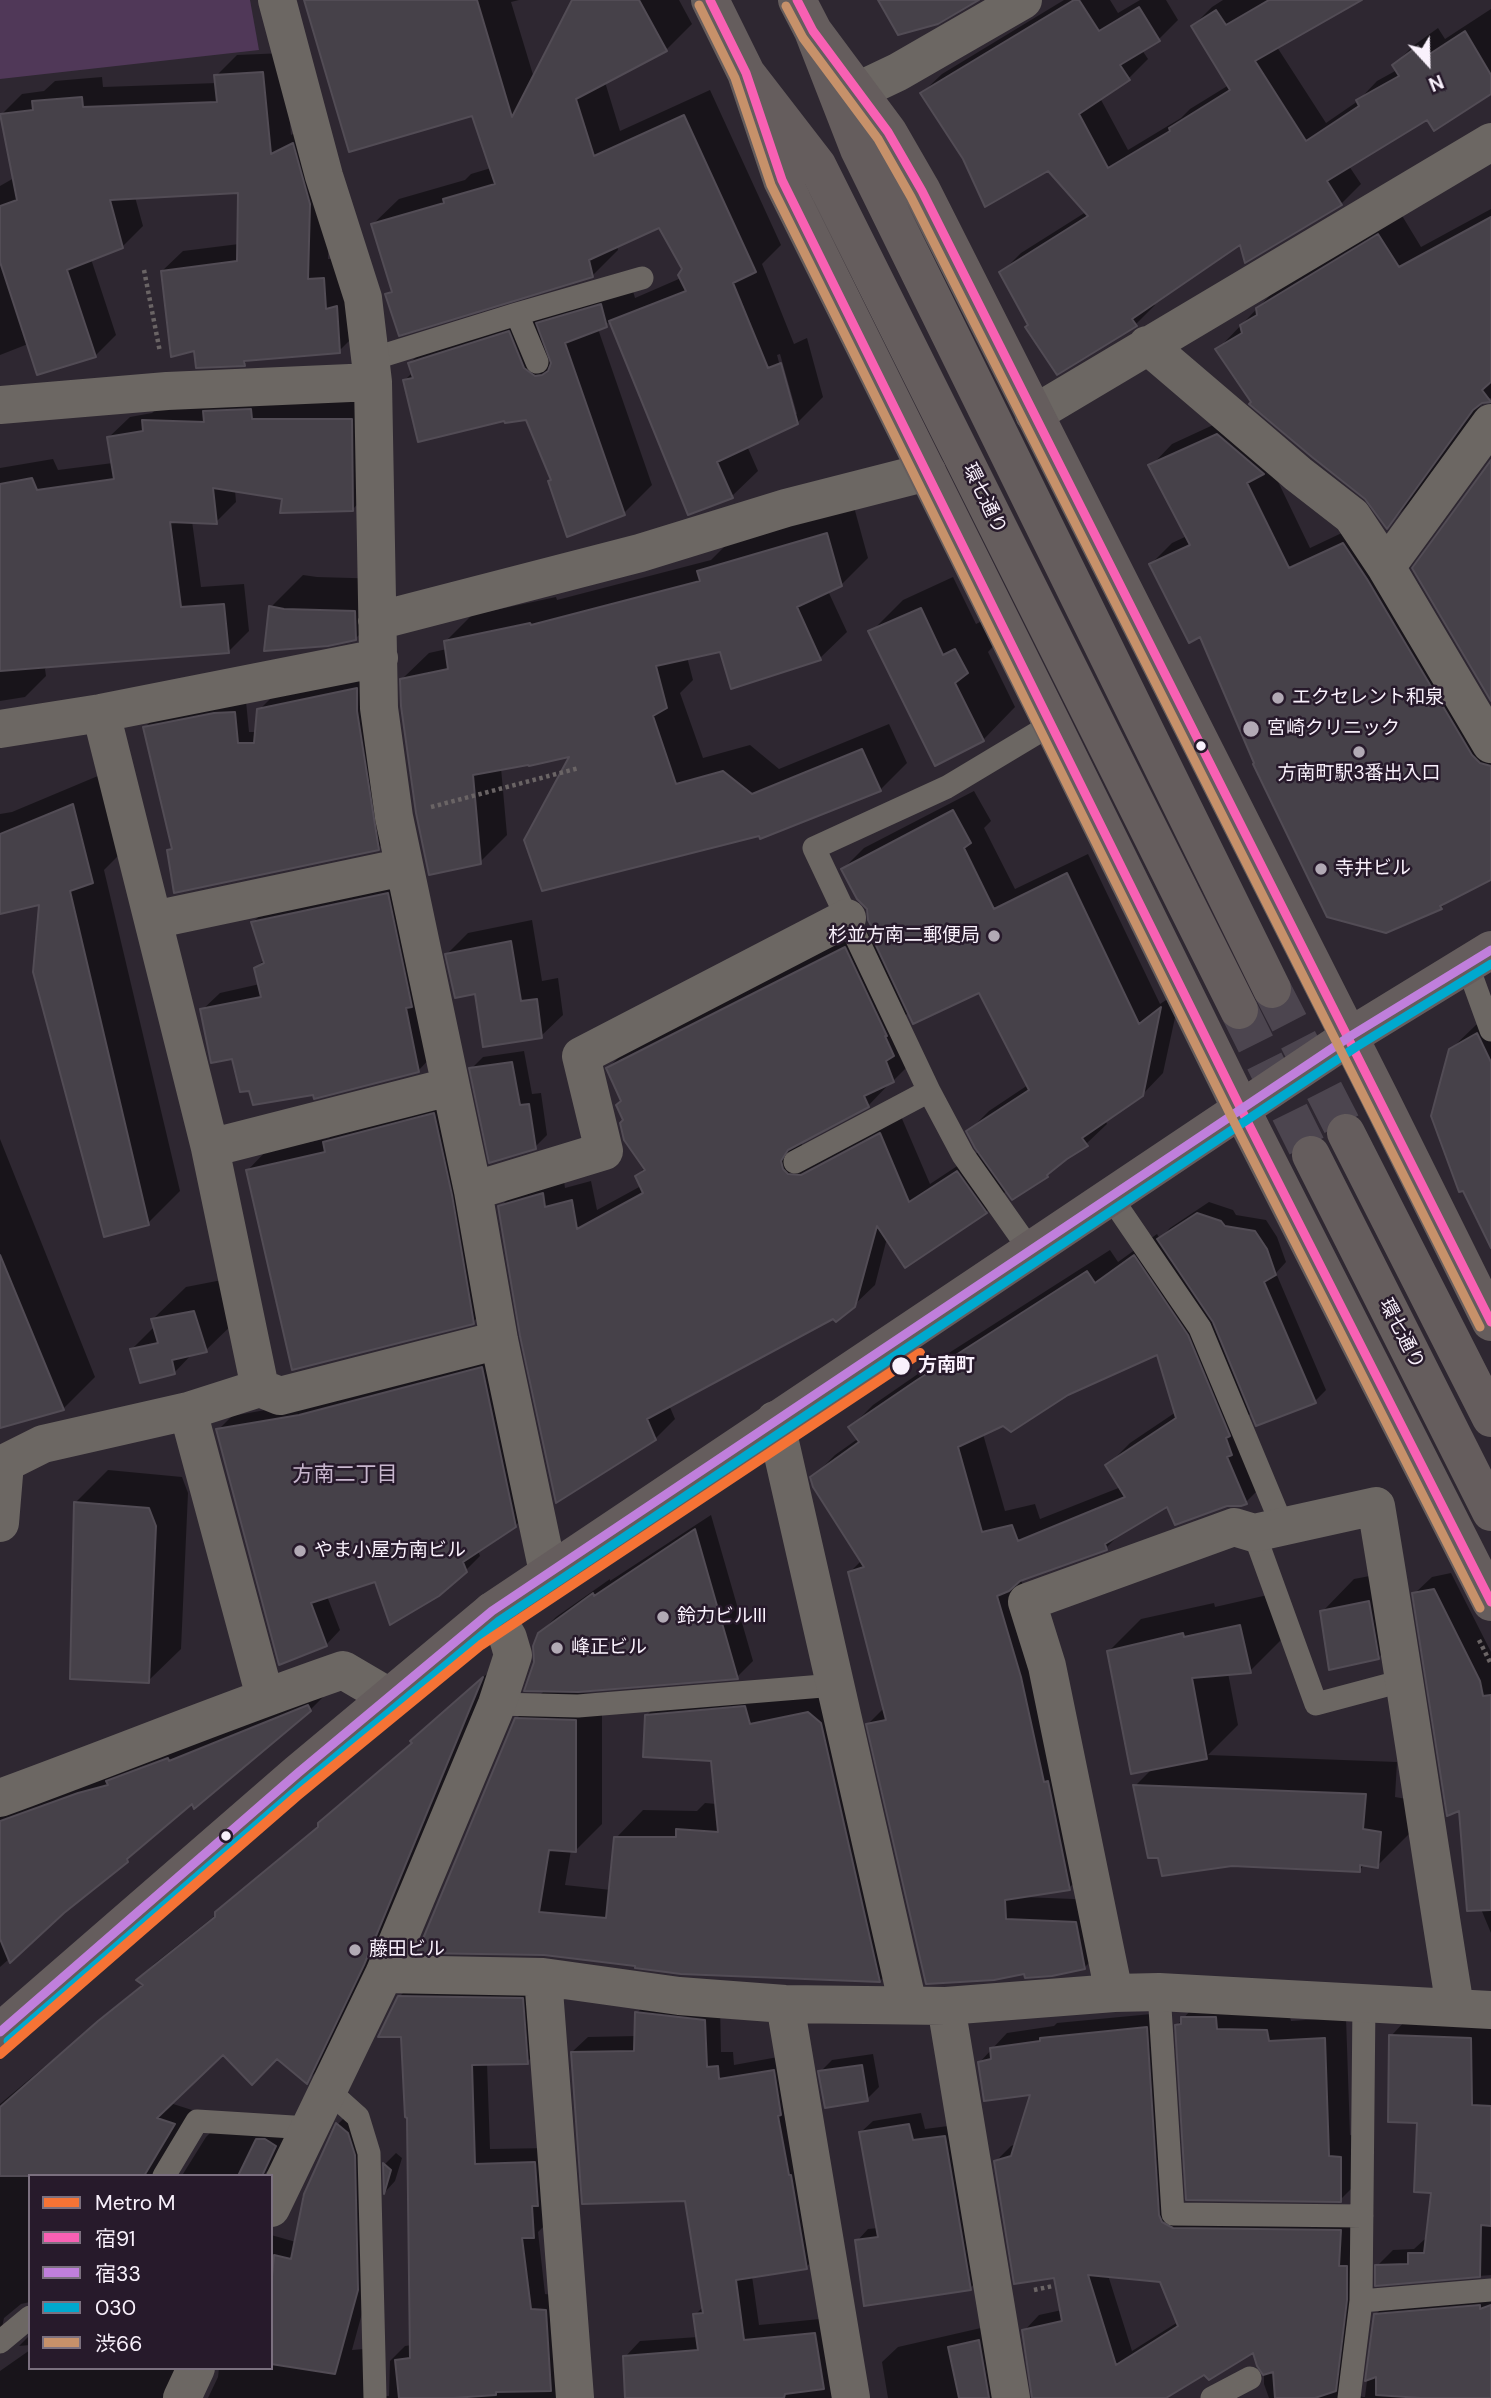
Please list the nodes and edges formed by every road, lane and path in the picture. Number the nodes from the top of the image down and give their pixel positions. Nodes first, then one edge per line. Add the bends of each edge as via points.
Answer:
1 (277, 0) edge
2 (710, 0) edge
3 (1023, 0) edge
4 (805, 16) edge
5 (746, 73) junction
6 (858, 91) junction
7 (1491, 142) edge
8 (144, 270) dead end
9 (642, 278) dead end
10 (517, 314) junction
11 (1147, 345) junction
12 (537, 362) dead end
13 (373, 370) junction
14 (167, 391) junction
15 (2, 398) edge
16 (1034, 414) junction
17 (1491, 423) edge
18 (927, 472) junction
19 (1386, 567) junction
20 (378, 640) junction
21 (101, 713) junction
22 (1052, 723) junction
23 (0, 729) edge
24 (1491, 744) edge
25 (579, 768) dead end
26 (394, 817) junction
27 (404, 867) junction
28 (847, 918) junction
29 (153, 920) junction
30 (1479, 957) edge
31 (1272, 989) tunnel mouth
32 (1239, 1010) tunnel mouth
33 (1491, 1030) edge
34 (1349, 1037) junction
35 (449, 1087) junction
36 (929, 1091) junction
37 (1241, 1110) junction
38 (1346, 1133) tunnel mouth
39 (209, 1148) junction
40 (1311, 1155) tunnel mouth
41 (796, 1162) dead end
42 (473, 1191) junction
43 (1110, 1196) junction
44 (1030, 1250) junction
45 (1491, 1322) edge
46 (499, 1340) junction
47 (260, 1388) junction
48 (188, 1411) junction
49 (1491, 1418) edge
50 (775, 1420) junction
51 (3, 1464) edge
52 (1491, 1512) edge
53 (0, 1523) edge
54 (1268, 1529) junction
55 (548, 1572) junction
56 (1491, 1602) edge
57 (492, 1611) junction
58 (1406, 1680) junction
59 (835, 1685) junction
60 (265, 1697) junction
61 (389, 1697) junction
62 (497, 1704) junction
63 (0, 1798) edge
64 (384, 1974) junction
65 (543, 1977) junction
66 (1159, 1992) junction
67 (1114, 1993) junction
68 (1364, 2002) junction
69 (785, 2004) junction
70 (908, 2005) junction
71 (946, 2006) junction
72 (1473, 2008) edge
73 (0, 2032) edge
74 (329, 2091) junction
75 (309, 2128) junction
76 (165, 2174) edge
77 (273, 2204) edge
78 (1362, 2216) junction
79 (1491, 2290) edge
80 (1361, 2301) junction
81 (28, 2319) edge
82 (0, 2342) edge
83 (195, 2370) edge
84 (1250, 2378) dead end
85 (182, 2398) edge
86 (375, 2398) edge
87 (575, 2398) edge
88 (851, 2398) edge
89 (1011, 2398) edge
90 (1212, 2398) edge
91 (1349, 2398) edge

1 - 13 street via 324,176 363,298
2 - 5 main road, 環七通り
3 - 6 street
4 - 6 main road
4 - 31 main road via 859,149
5 - 18 main road via 782,180
5 - 32 main road, 環七通り via 817,165
6 - 16 main road via 922,191
7 - 11 street
8 - 14 path
9 - 10 lane
10 - 12 lane
10 - 13 lane
11 - 16 street
11 - 19 street via 1352,516
13 - 14 street
13 - 20 street
14 - 15 street
16 - 34 main road
17 - 19 street
18 - 20 street via 786,508
18 - 22 main road
19 - 24 street
20 - 21 street
20 - 26 street via 379,708
21 - 23 street
21 - 29 street
22 - 28 lane via 947,787 814,848
22 - 37 main road
25 - 26 path
26 - 27 street
27 - 29 street
27 - 35 street
28 - 36 lane
28 - 42 street via 581,1056 604,1151
29 - 39 street
30 - 33 lane
30 - 34 main road
34 - 37 main road
34 - 45 main road
35 - 39 street
35 - 42 street
36 - 41 lane
36 - 44 lane via 963,1155
37 - 43 main road
37 - 56 main road
38 - 49 main road
39 - 47 street
40 - 52 main road, 環七通り
42 - 46 street
43 - 44 main road
43 - 54 lane via 1200,1328
44 - 50 main road
46 - 47 street via 279,1396
46 - 55 street
47 - 48 street
48 - 51 street via 43,1444
48 - 60 street
50 - 55 main road
50 - 59 street
51 - 53 street
54 - 58 lane via 1316,1704
54 - 58 street via 1376,1506
54 - 67 street via 1234,1528 1027,1602 1047,1665
55 - 57 main road
57 - 61 main road
57 - 62 street via 513,1655
58 - 72 street via 1421,1798
59 - 62 lane via 578,1706
59 - 70 street
60 - 61 street via 343,1670
60 - 63 street
61 - 73 main road
62 - 64 street
64 - 65 street
64 - 74 street
65 - 69 street via 680,1996
65 - 87 street
66 - 67 street
66 - 68 street
66 - 78 lane via 1172,2214
67 - 71 street
68 - 72 street
68 - 78 lane
69 - 70 street
69 - 88 street
70 - 71 street
71 - 89 street
74 - 75 street
74 - 86 lane via 358,2117 369,2153
75 - 76 lane via 197,2121
75 - 77 street
78 - 80 lane
79 - 80 lane
80 - 91 lane
81 - 82 lane
83 - 85 street
84 - 90 lane

